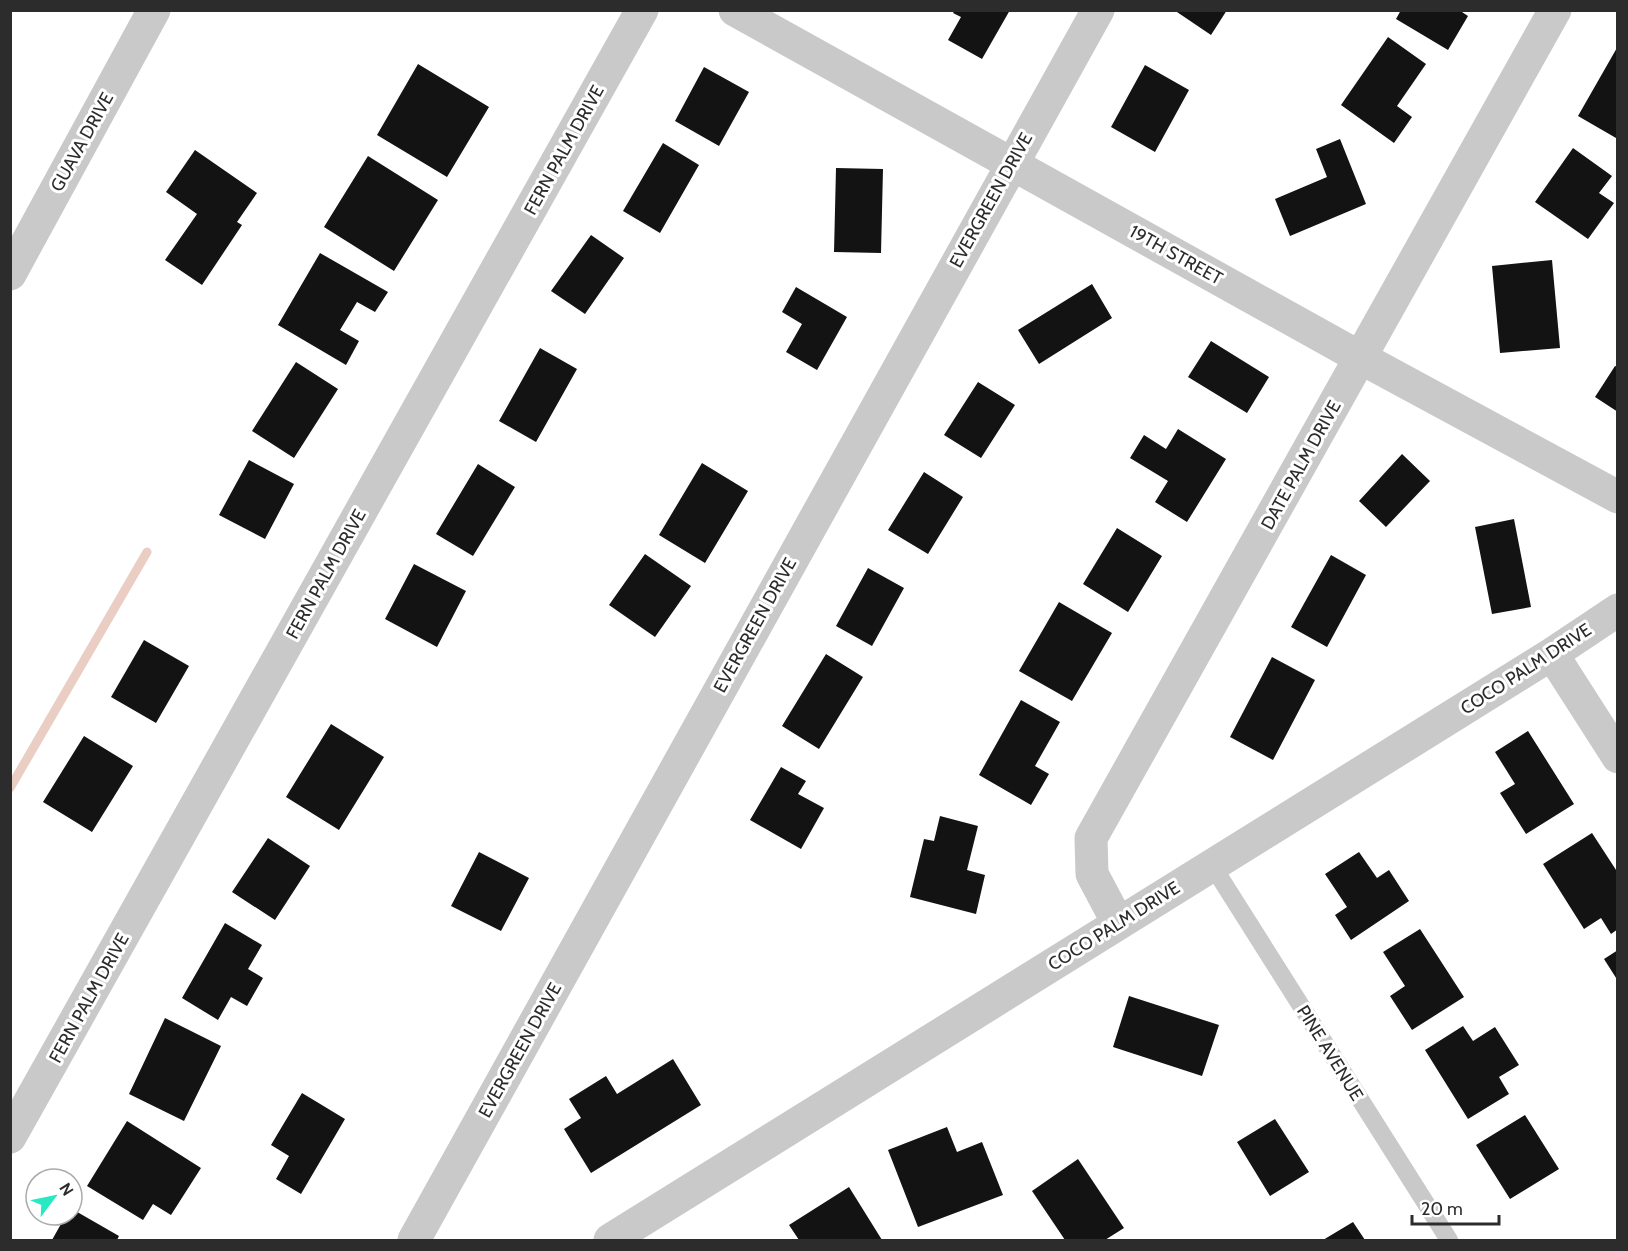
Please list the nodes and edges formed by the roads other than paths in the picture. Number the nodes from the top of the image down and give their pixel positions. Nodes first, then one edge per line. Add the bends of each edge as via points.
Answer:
1 (154, 10) edge
2 (642, 10) edge
3 (735, 10) edge
4 (1098, 10) edge
5 (1555, 10) edge
6 (1011, 163) junction
7 (10, 274) edge
8 (1361, 358) junction
9 (1617, 497) edge
10 (1617, 610) edge
11 (1552, 654) junction
12 (1617, 757) edge
13 (1212, 866) junction
14 (1119, 923) junction
15 (10, 1137) edge
16 (414, 1240) edge
17 (610, 1240) edge
18 (1449, 1240) edge

1 - 7 street, GUAVA DRIVE
2 - 15 street, FERN PALM DRIVE
3 - 6 street, 19TH STREET
4 - 6 street, EVERGREEN DRIVE
5 - 8 street, DATE PALM DRIVE
6 - 8 street, 19TH STREET
6 - 16 street, EVERGREEN DRIVE
8 - 9 street, 19TH STREET
8 - 14 street, DATE PALM DRIVE via 1091,838 1092,874
10 - 11 street, COCO PALM DRIVE
11 - 12 street
11 - 13 street, COCO PALM DRIVE
13 - 14 street, COCO PALM DRIVE
13 - 18 lane, PINE AVENUE
14 - 17 street, COCO PALM DRIVE

